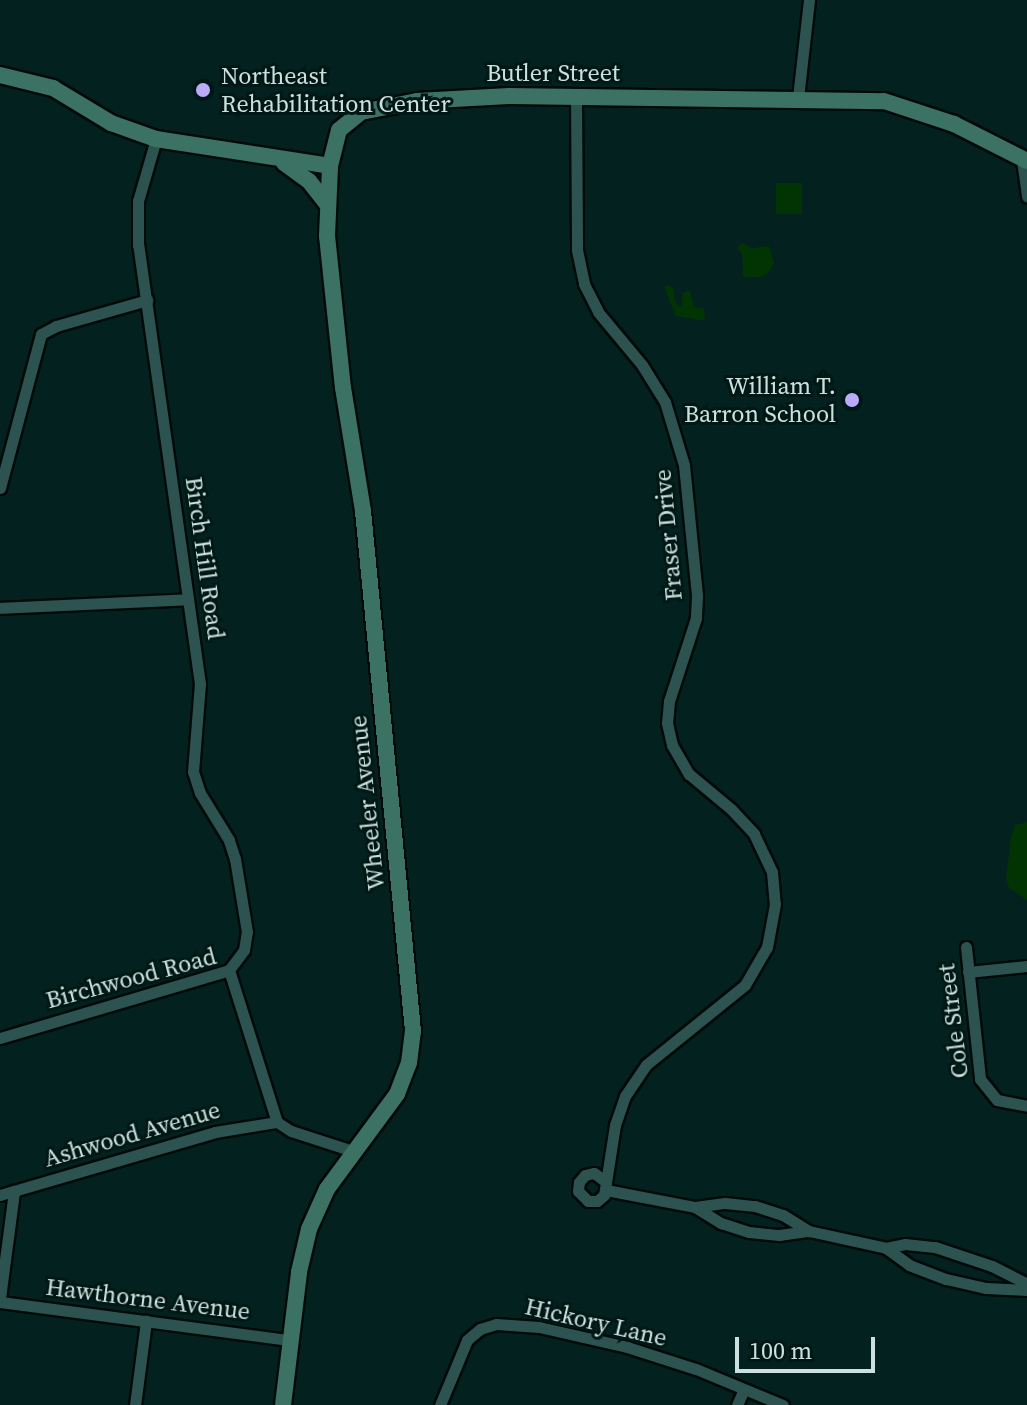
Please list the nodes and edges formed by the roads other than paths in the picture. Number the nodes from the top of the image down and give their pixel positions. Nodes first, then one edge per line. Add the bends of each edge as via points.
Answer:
1 (809, 0) edge
2 (0, 75) edge
3 (576, 97) junction
4 (798, 98) junction
5 (156, 139) junction
6 (279, 160) junction
7 (1024, 160) edge
8 (330, 166) junction
9 (1027, 197) edge
10 (326, 203) junction
11 (147, 300) junction
12 (0, 488) edge
13 (188, 599) junction
14 (0, 608) edge
15 (966, 947) dead end
16 (1027, 966) edge
17 (229, 970) junction
18 (968, 972) junction
19 (0, 1038) edge
20 (1027, 1106) edge
21 (277, 1122) junction
22 (353, 1151) junction
23 (14, 1191) junction
24 (0, 1195) edge
25 (695, 1207) junction
26 (809, 1231) junction
27 (886, 1248) junction
28 (1027, 1284) edge
29 (1027, 1290) edge
30 (0, 1300) edge
31 (146, 1321) junction
32 (290, 1340) junction
33 (744, 1389) junction
34 (135, 1405) edge
35 (283, 1405) edge
36 (440, 1405) edge
37 (737, 1405) edge
38 (783, 1405) edge

1 - 4 street
2 - 5 street via 53,88 111,123
3 - 4 street, Butler Street
3 - 8 street, Butler Street via 448,98 371,108 343,124
3 - 25 street, Fraser Drive via 577,250 584,284 598,312 660,392 684,465 697,607 669,701 672,745 689,774 740,817 772,872 775,904 767,947 745,985 657,1055 630,1086 618,1112 605,1186
4 - 7 street, Butler Street via 899,104 975,133
5 - 6 street
5 - 11 street, Birch Hill Road via 137,212
6 - 8 street
6 - 10 street via 309,181
7 - 9 street
8 - 10 street, Wheeler Avenue
10 - 22 street, Wheeler Avenue via 343,388 363,511 412,1020 411,1053 402,1084
11 - 12 street via 41,334
11 - 13 street, Birch Hill Road
13 - 14 street
13 - 17 street, Birch Hill Road via 200,697 193,772 229,840 241,879 247,932 244,950
15 - 18 street, Cole Street
16 - 18 street
17 - 19 street, Birchwood Road
17 - 21 street, Birchwood Road
18 - 20 street, Cole Street via 983,1088 1005,1104
21 - 22 street
21 - 23 street, Ashwood Avenue via 229,1128
22 - 32 street, Wheeler Avenue via 321,1199 309,1229
23 - 24 street, Ashwood Avenue
23 - 30 street
25 - 26 street via 749,1232
25 - 26 street via 755,1206
26 - 27 street
27 - 28 street via 915,1244 945,1250
27 - 29 street via 909,1265 946,1279
30 - 31 street, Hawthorne Avenue
31 - 32 street, Hawthorne Avenue
31 - 34 street
32 - 35 street, Wheeler Avenue
33 - 36 street, Hickory Lane via 627,1347 539,1327 496,1324 467,1340
33 - 37 street
33 - 38 street, Hickory Lane

